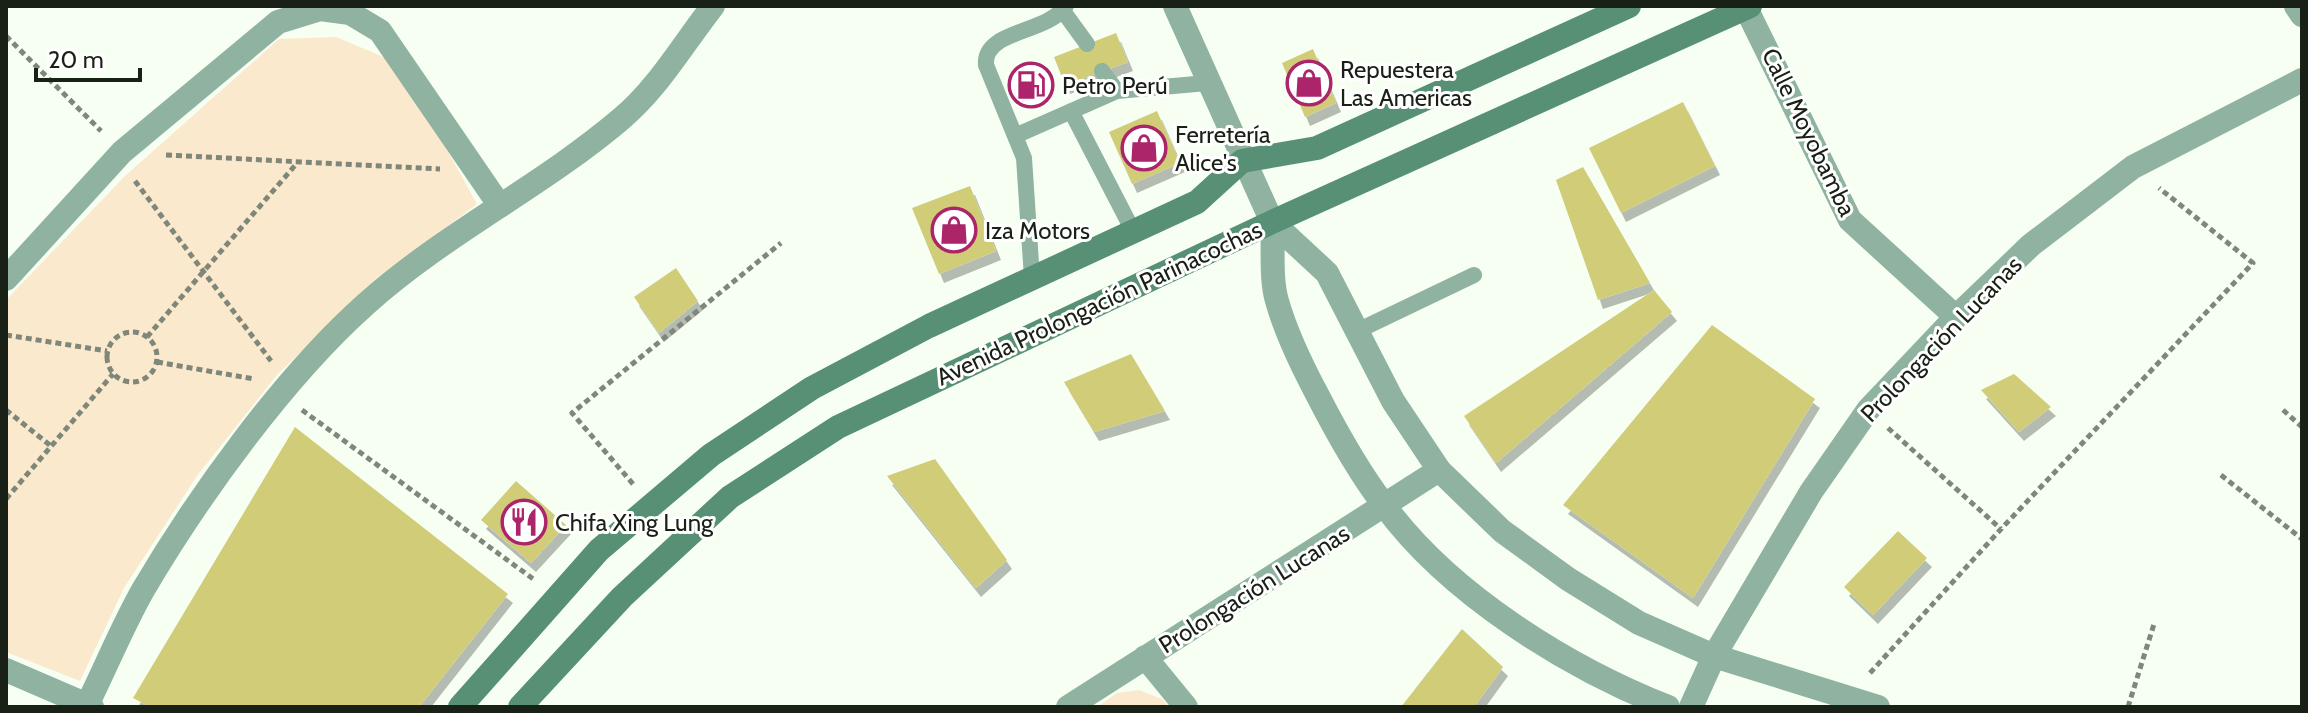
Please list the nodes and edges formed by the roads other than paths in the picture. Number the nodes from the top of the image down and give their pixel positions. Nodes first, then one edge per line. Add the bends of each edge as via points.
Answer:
1 (1175, 6) edge
2 (1629, 6) edge
3 (2296, 6) edge
4 (1745, 7) edge
5 (1064, 8) edge
6 (704, 11) edge
7 (2302, 15) edge
8 (1087, 44) dead end
9 (1102, 71) dead end
10 (2302, 80) edge
11 (1207, 83) junction
12 (1117, 91) junction
13 (1071, 111) junction
14 (1015, 136) junction
15 (1242, 161) junction
16 (500, 206) junction
17 (1272, 222) junction
18 (1133, 231) junction
19 (1474, 275) dead end
20 (1032, 278) junction
21 (6, 279) edge
22 (1956, 317) junction
23 (1355, 332) junction
24 (1439, 470) junction
25 (1385, 507) junction
26 (1714, 656) junction
27 (1145, 657) junction
28 (6, 670) edge
29 (1846, 702) edge
30 (90, 706) edge
31 (460, 707) edge
32 (520, 707) edge
33 (1068, 707) edge
34 (1186, 707) edge
35 (1668, 707) edge
36 (1691, 707) edge
37 (1878, 707) edge

1 - 11 street
2 - 15 main road via 1317,148
3 - 7 street
4 - 17 main road, Avenida Prolongación Parinacochas
4 - 22 street, Calle Moyobamba via 1850,220
5 - 8 lane
5 - 14 lane via 1045,25 993,43 985,54
6 - 16 street via 663,75 624,116
9 - 12 lane
10 - 22 street, Prolongación Lucanas via 2133,167 2031,245
11 - 12 lane
11 - 15 street
12 - 13 lane
13 - 14 lane
13 - 18 lane
14 - 20 lane via 1024,158
15 - 17 street
15 - 18 main road, Avenida Prolongación Parinacochas via 1197,202
16 - 21 street via 380,31 350,13 303,12 278,22 120,155
16 - 30 street via 365,304 286,390 210,487 142,592
17 - 23 street via 1327,273
17 - 25 street via 1276,299 1338,435
17 - 32 main road, Avenida Prolongación Parinacochas via 976,359 814,442 730,497 622,597
18 - 20 main road, Avenida Prolongación Parinacochas
19 - 23 lane
20 - 31 main road, Avenida Prolongación Parinacochas via 812,388 711,455 599,550
22 - 26 street, Prolongación Lucanas via 1868,410 1811,492
23 - 24 street
24 - 25 street, Prolongación Lucanas
24 - 26 street via 1502,531 1568,579 1639,623
25 - 27 street, Prolongación Lucanas
25 - 35 street via 1431,556 1544,647 1609,683
26 - 29 street
26 - 36 street, Prolongación Lucanas
27 - 33 street, Prolongación Lucanas
27 - 34 street
28 - 30 street
29 - 37 street

